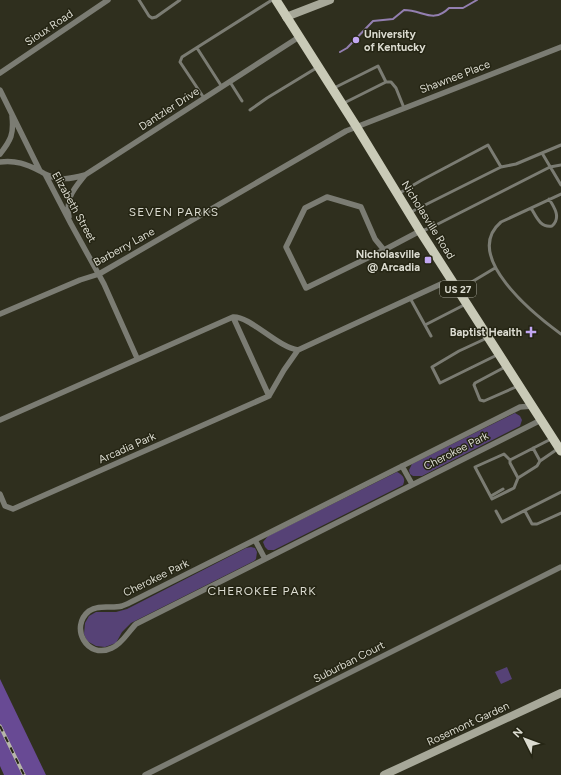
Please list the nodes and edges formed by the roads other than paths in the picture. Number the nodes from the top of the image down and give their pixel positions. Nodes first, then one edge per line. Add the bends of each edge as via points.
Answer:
1 (108, 0) edge
2 (139, 0) edge
3 (180, 0) edge
4 (272, 0) edge
5 (276, 0) edge
6 (330, 0) edge
7 (286, 17) junction
8 (299, 37) junction
9 (561, 47) edge
10 (197, 48) junction
11 (319, 67) junction
12 (0, 73) edge
13 (230, 82) junction
14 (386, 82) junction
15 (222, 87) junction
16 (333, 89) junction
17 (0, 90) edge
18 (204, 98) junction
19 (242, 101) dead end
20 (342, 104) junction
21 (404, 108) junction
22 (250, 110) dead end
23 (12, 112) junction
24 (356, 126) junction
25 (561, 145) edge
26 (542, 153) junction
27 (0, 154) edge
28 (0, 162) edge
29 (561, 165) edge
30 (501, 167) junction
31 (550, 167) junction
32 (43, 172) junction
33 (85, 175) junction
34 (561, 186) edge
35 (398, 194) junction
36 (561, 194) edge
37 (550, 199) junction
38 (531, 208) junction
39 (409, 213) junction
40 (70, 224) junction
41 (420, 232) junction
42 (384, 250) junction
43 (495, 268) junction
44 (99, 274) junction
45 (454, 283) junction
46 (410, 298) junction
47 (467, 304) junction
48 (0, 314) edge
49 (233, 317) junction
50 (425, 325) junction
51 (561, 334) edge
52 (431, 336) dead end
53 (488, 337) junction
54 (298, 350) junction
55 (499, 354) junction
56 (137, 358) junction
57 (507, 366) junction
58 (519, 385) junction
59 (269, 396) junction
60 (532, 406) junction
61 (0, 420) edge
62 (541, 420) junction
63 (552, 438) junction
64 (533, 448) junction
65 (560, 450) edge
66 (510, 460) junction
67 (540, 461) junction
68 (402, 466) junction
69 (518, 478) junction
70 (516, 483) junction
71 (412, 484) junction
72 (512, 485) dead end
73 (503, 490) dead end
74 (561, 492) edge
75 (0, 494) edge
76 (491, 496) junction
77 (496, 511) dead end
78 (525, 511) junction
79 (561, 513) edge
80 (255, 540) junction
81 (265, 559) junction
82 (561, 567) edge
83 (561, 692) edge
84 (145, 775) edge
85 (384, 775) edge

1 - 12 street, Sioux Road
2 - 3 lane via 152,18
4 - 10 lane
5 - 7 main road, Nicholasville Road / US 27
6 - 7 street
7 - 8 main road, Nicholasville Road / US 27
8 - 11 main road, Nicholasville Road / US 27
8 - 13 street, Dantzler Drive
9 - 21 street, Shawnee Place
10 - 15 lane
10 - 18 lane via 182,57 180,62
11 - 16 main road, Nicholasville Road / US 27
11 - 22 lane
13 - 15 street, Dantzler Drive
13 - 19 lane
14 - 16 lane via 378,66
14 - 20 lane
14 - 21 lane via 391,82 396,88
15 - 18 street, Dantzler Drive
16 - 20 main road, Nicholasville Road / US 27
17 - 23 street, Elizabeth Street
18 - 33 street, Dantzler Drive
20 - 24 main road, Nicholasville Road / US 27
21 - 24 street, Shawnee Place
23 - 27 street via 13,130
23 - 32 street, Elizabeth Street
24 - 35 main road, Nicholasville Road / US 27
24 - 44 street, Barberry Lane
25 - 26 lane
26 - 30 lane via 516,164
26 - 31 lane
28 - 32 street, Dantzler Drive via 25,163
29 - 31 lane
30 - 35 lane via 488,145
30 - 39 lane
31 - 34 lane
31 - 41 lane
32 - 33 street, Dantzler Drive via 52,178 68,179
32 - 40 street, Elizabeth Street
33 - 40 street via 69,197 67,208
35 - 39 main road, Nicholasville Road / US 27
36 - 37 lane
37 - 38 lane
37 - 38 lane via 558,215 552,226 543,225
38 - 43 lane via 494,228 490,236 490,246
39 - 41 main road, Nicholasville Road / US 27
40 - 44 street, Elizabeth Street
41 - 42 street
41 - 45 main road, Nicholasville Road / US 27
42 - 42 street via 375,239 361,207 328,197 305,208 286,247 306,288
43 - 45 lane via 470,283
43 - 51 lane via 520,300
44 - 48 street, Barberry Lane
44 - 56 street, Elizabeth Street
45 - 46 street via 441,284
45 - 47 main road, Nicholasville Road / US 27
46 - 50 lane
46 - 54 street
47 - 50 lane
47 - 53 main road, Nicholasville Road / US 27
49 - 54 street via 247,321 284,346
49 - 56 street
49 - 59 street
50 - 52 lane
53 - 55 main road, Nicholasville Road / US 27
53 - 55 lane via 432,367 440,383
54 - 59 street
55 - 57 main road, Nicholasville Road / US 27
56 - 61 street
57 - 58 main road, Nicholasville Road / US 27
57 - 58 lane via 475,383 480,400 484,401
58 - 60 main road, Nicholasville Road / US 27
59 - 75 street, Arcadia Park via 13,509 5,506
60 - 62 main road, Nicholasville Road / US 27
60 - 68 street, Cherokee Park via 520,407
62 - 63 main road, Nicholasville Road / US 27
62 - 71 street, Cherokee Park
63 - 64 lane
63 - 65 main road, Nicholasville Road / US 27
64 - 66 lane
64 - 67 lane
65 - 67 lane
66 - 69 lane
66 - 76 lane via 504,454 475,467
67 - 69 lane via 537,466
68 - 71 street
68 - 80 street, Cherokee Park
69 - 70 lane
70 - 72 lane
70 - 76 lane via 514,488 492,499
71 - 81 street, Cherokee Park
73 - 76 lane
74 - 78 lane
77 - 78 lane via 502,522
78 - 79 lane via 532,524
80 - 81 street
80 - 81 street, Cherokee Park via 122,606 98,607 89,612 82,620 82,639 87,646 95,650 113,648 136,624
82 - 84 street, Suburban Court
83 - 85 street, Rosemont Garden

